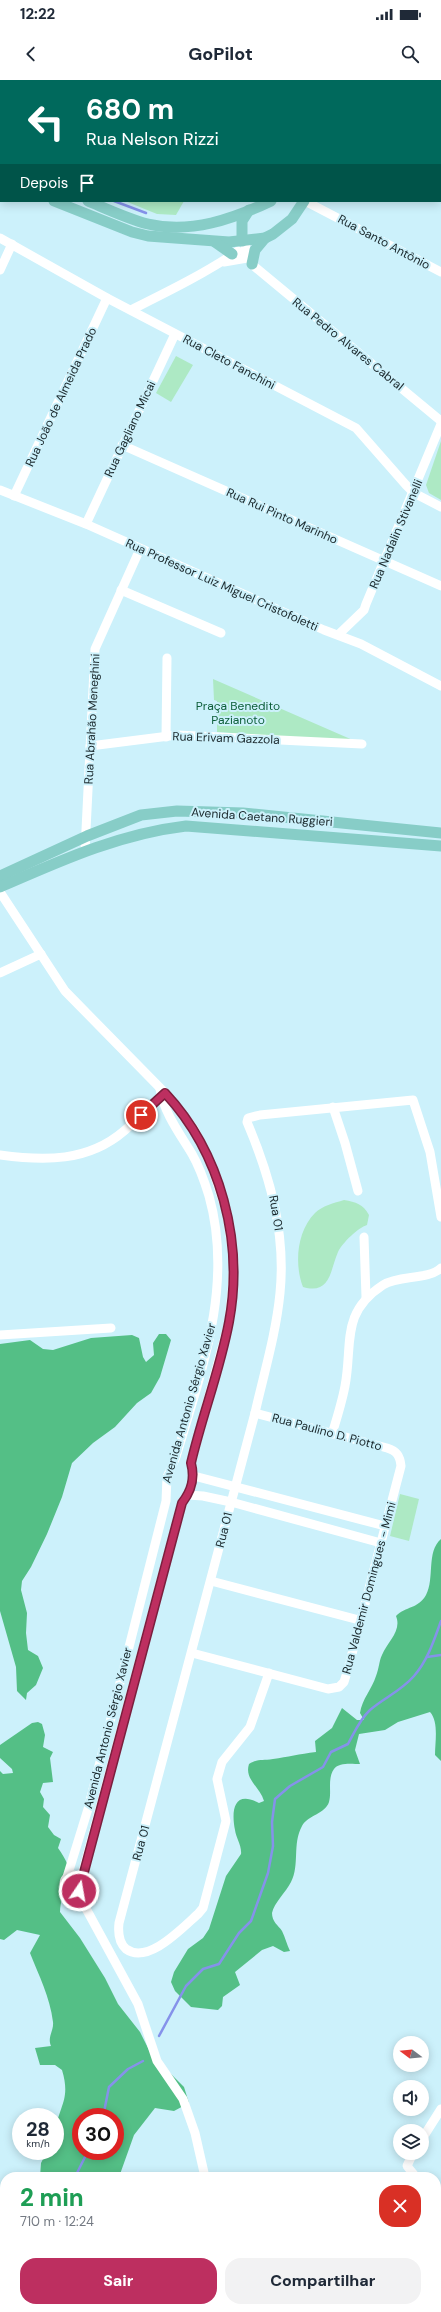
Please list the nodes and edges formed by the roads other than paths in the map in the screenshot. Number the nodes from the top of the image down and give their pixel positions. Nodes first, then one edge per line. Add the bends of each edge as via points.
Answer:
1 (57, 202) edge
2 (91, 202) edge
3 (269, 202) edge
4 (303, 202) edge
5 (306, 202) edge
6 (249, 210) junction
7 (0, 238) edge
8 (265, 238) junction
9 (212, 241) junction
10 (12, 244) junction
11 (245, 255) junction
12 (0, 270) edge
13 (441, 272) edge
14 (107, 298) junction
15 (131, 310) junction
16 (175, 334) junction
17 (441, 421) edge
18 (441, 424) edge
19 (122, 445) junction
20 (0, 490) edge
21 (414, 493) junction
22 (14, 496) junction
23 (441, 507) edge
24 (86, 524) junction
25 (140, 549) junction
26 (385, 562) junction
27 (441, 586) edge
28 (121, 590) junction
29 (221, 633) dead end
30 (338, 635) junction
31 (167, 658) dead end
32 (441, 686) edge
33 (166, 736) junction
34 (362, 744) dead end
35 (90, 746) junction
36 (441, 833) edge
37 (87, 836) junction
38 (441, 846) edge
39 (85, 850) junction
40 (0, 876) edge
41 (0, 887) edge
42 (0, 892) edge
43 (40, 954) junction
44 (0, 973) edge
45 (162, 1093) junction
46 (333, 1107) junction
47 (0, 1155) edge
48 (358, 1191) dead end
49 (441, 1217) edge
50 (364, 1237) dead end
51 (441, 1268) edge
52 (366, 1297) junction
53 (111, 1328) dead end
54 (0, 1335) edge
55 (255, 1413) junction
56 (332, 1434) junction
57 (398, 1455) joint
58 (176, 1457) junction
59 (191, 1463) junction
60 (194, 1476) junction
61 (235, 1488) junction
62 (188, 1495) junction
63 (166, 1501) junction
64 (231, 1502) junction
65 (182, 1503) junction
66 (385, 1526) junction
67 (381, 1543) junction
68 (211, 1581) junction
69 (359, 1620) junction
70 (192, 1653) junction
71 (269, 1673) junction
72 (67, 1877) junction
73 (81, 1879) junction
74 (77, 1892) junction
75 (441, 2109) edge
76 (429, 2128) edge
77 (409, 2160) edge
78 (204, 2172) edge
79 (412, 2172) edge

1 - 9 main road via 132,232 148,236
2 - 6 main road via 149,224 180,227 213,223
3 - 6 main road
4 - 8 main road via 292,219
5 - 13 street, Rua Santo Antônio
6 - 11 main road via 241,225
7 - 10 street, Rua Cleto Fanchini
8 - 11 main road
8 - 11 main road via 255,250
9 - 11 main road
9 - 11 main road
10 - 12 street
10 - 14 street, Rua Cleto Fanchini
11 - 15 street via 223,262
11 - 17 street, Rua Pedro Alvares Cabral
14 - 15 street, Rua Cleto Fanchini
14 - 22 street, Rua João de Almeida Prado
15 - 16 street, Rua Cleto Fanchini
16 - 19 street, Rua Gagliano Micai
16 - 21 street, Rua Cleto Fanchini via 356,428
18 - 21 street, Rua Nadalin Stivanelli
19 - 24 street, Rua Gagliano Micai
19 - 26 street, Rua Rui Pinto Marinho
20 - 22 street, Rua Professor Luiz Miguel Cristofoletti
21 - 23 street, Rua Cleto Fanchini
21 - 26 street, Rua Nadalin Stivanelli
22 - 24 street, Rua Professor Luiz Miguel Cristofoletti
24 - 25 street, Rua Professor Luiz Miguel Cristofoletti
25 - 28 street, Rua Abrahão Meneghini
25 - 30 street, Rua Professor Luiz Miguel Cristofoletti
26 - 27 street, Rua Rui Pinto Marinho
26 - 30 street, Rua Nadalin Stivanelli via 364,610
28 - 29 street
28 - 35 street, Rua Abrahão Meneghini via 95,649
30 - 32 street, Rua Professor Luiz Miguel Cristofoletti via 361,644
31 - 33 street
33 - 34 street, Rua Erivam Gazzola via 216,736
33 - 35 street, Rua Erivam Gazzola
35 - 37 street, Rua Abrahão Meneghini
36 - 37 main road, Avenida Caetano Ruggieri via 243,813 177,810 141,815
37 - 39 street, Rua Abrahão Meneghini
37 - 40 main road, Avenida Caetano Ruggieri
38 - 39 main road, Avenida Caetano Ruggieri via 186,826 152,830
39 - 41 main road, Avenida Caetano Ruggieri
42 - 43 street
43 - 44 street
43 - 45 street via 65,992
45 - 47 street via 124,1132 97,1150 69,1158 29,1159
45 - 58 street, Avenida Antonio Sérgio Xavier via 173,1124 193,1156 209,1196 218,1241 219,1283 212,1327
45 - 59 street, Avenida Antonio Sérgio Xavier via 194,1129 211,1164 227,1212 234,1263 229,1322
46 - 48 street via 346,1143
46 - 49 street via 414,1100 430,1152
46 - 55 street, Rua 01 via 260,1115 249,1117 247,1122 272,1189 280,1236 280,1293 272,1343
50 - 52 street
51 - 52 street via 431,1274 385,1284
52 - 56 street via 353,1319 347,1347 345,1388
53 - 54 street
55 - 56 street, Rua Paulino D. Piotto
55 - 61 street, Rua 01
56 - 57 street, Rua Paulino D. Piotto via 387,1448
57 - 66 street, Rua Valdemir Domingues - Mimi via 401,1466
58 - 59 street via 187,1459
58 - 63 street, Avenida Antonio Sérgio Xavier via 167,1477
59 - 60 street, Avenida Antonio Sérgio Xavier
60 - 61 street
60 - 62 street, Avenida Antonio Sérgio Xavier
61 - 64 street, Rua 01
61 - 66 street
62 - 64 street
62 - 65 street, Avenida Antonio Sérgio Xavier
63 - 65 street
63 - 72 street, Avenida Antonio Sérgio Xavier via 88,1808
64 - 67 street
64 - 68 street, Rua 01
65 - 73 street, Avenida Antonio Sérgio Xavier
66 - 67 street, Rua Valdemir Domingues - Mimi
67 - 69 street, Rua Valdemir Domingues - Mimi
68 - 69 street
68 - 70 street, Rua 01
69 - 71 street, Rua Valdemir Domingues - Mimi via 346,1676 339,1687 328,1689
70 - 71 street, Rua Valdemir Domingues - Mimi
70 - 71 street, Rua 01 via 119,1923 119,1936 125,1948 139,1954 153,1950 202,1908 225,1827 217,1779 222,1762 250,1728
72 - 73 street via 76,1875
72 - 74 street via 65,1888 70,1892
73 - 74 street via 81,1889
74 - 78 street via 138,2004 158,2061 183,2098 195,2133
75 - 76 street
77 - 79 street

